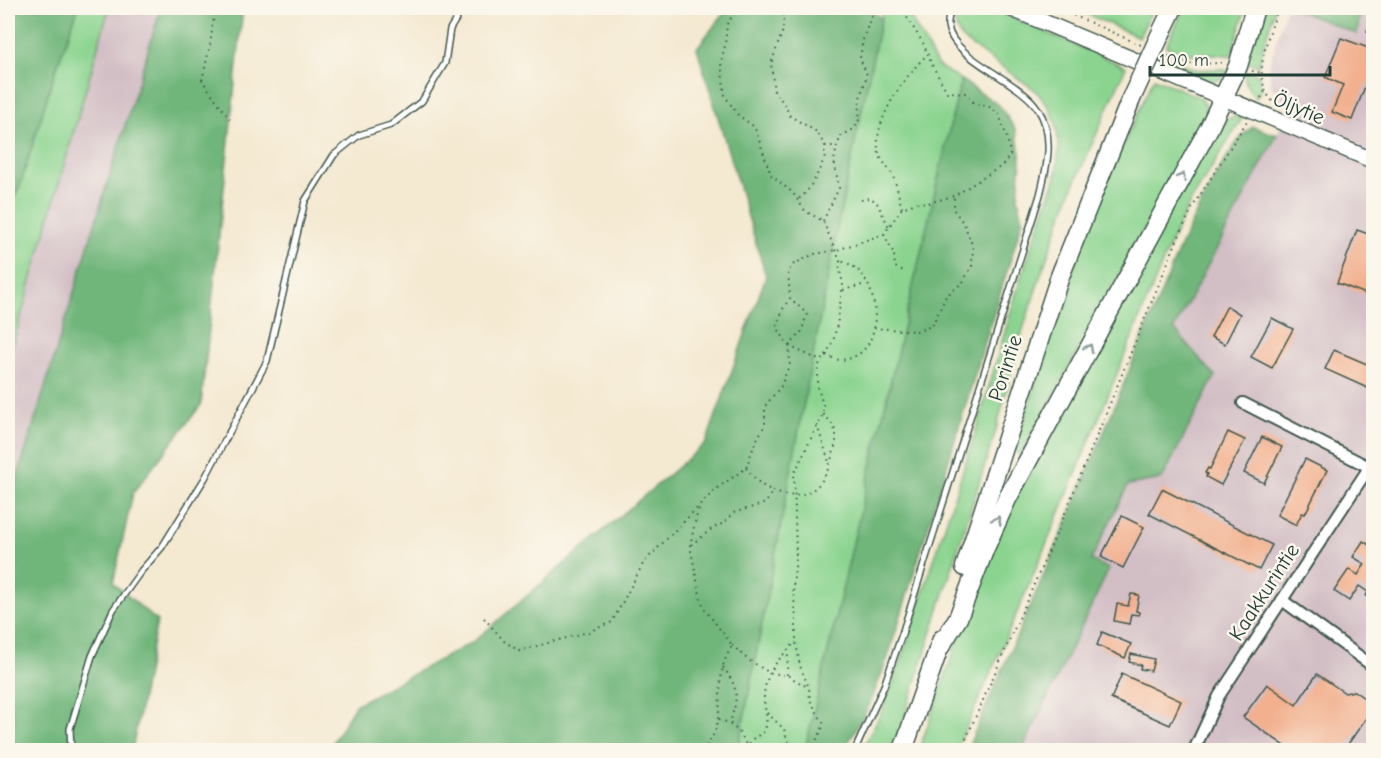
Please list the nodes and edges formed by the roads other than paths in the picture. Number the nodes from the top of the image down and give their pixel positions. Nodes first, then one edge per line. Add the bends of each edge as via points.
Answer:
1 (463, 8) edge
2 (951, 8) edge
3 (1010, 8) edge
4 (1173, 8) edge
5 (1255, 8) edge
6 (1223, 98) junction
7 (1374, 161) edge
8 (1243, 403) dead end
9 (1371, 464) edge
10 (1282, 600) junction
11 (938, 650) junction
12 (1374, 667) edge
13 (72, 750) edge
14 (855, 750) edge
15 (903, 750) edge
16 (1194, 750) edge

1 - 13 lane via 450,30 445,63 422,101 391,126 359,135 334,155 305,201 267,361 162,548 113,610 92,656 78,701 70,729
2 - 14 lane via 947,24 951,38 1038,108 1049,146 1041,195 903,634
3 - 6 main road, Öljytie
4 - 11 highway, Porintie, bridge via 1131,99 1060,276
5 - 6 highway via 1238,66
6 - 7 main road, Öljytie
11 -> 6 highway via 958,618 1007,500
8 - 9 street
9 - 10 street, Kaakkurintie
10 - 12 street
10 - 16 street, Kaakkurintie via 1219,696
11 - 15 highway, Porintie

